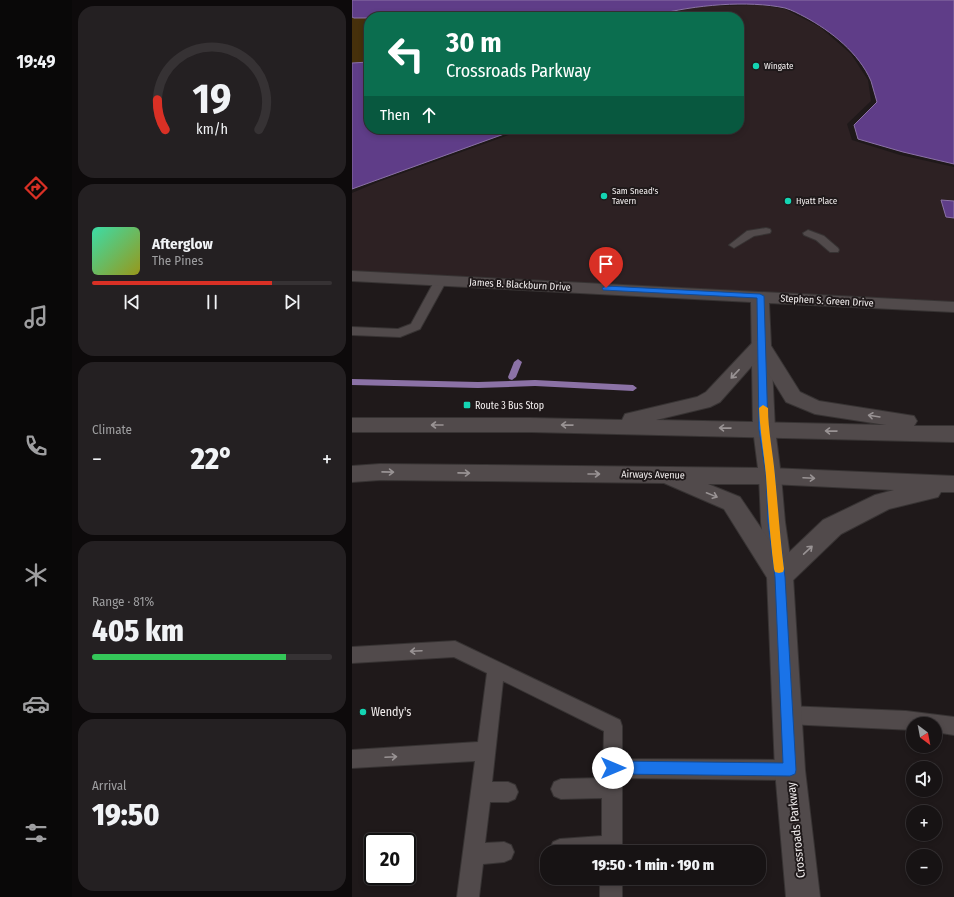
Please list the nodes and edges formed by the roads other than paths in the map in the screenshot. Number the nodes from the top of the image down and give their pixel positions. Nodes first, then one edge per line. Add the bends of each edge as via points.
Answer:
1 (766, 231) dead end
2 (808, 233) dead end
3 (734, 245) dead end
4 (834, 250) dead end
5 (352, 276) edge
6 (441, 280) junction
7 (760, 296) junction
8 (954, 307) edge
9 (352, 331) edge
10 (761, 345) junction
11 (352, 425) edge
12 (600, 426) junction
13 (764, 429) junction
14 (954, 429) edge
15 (954, 434) edge
16 (352, 474) edge
17 (663, 474) junction
18 (770, 476) junction
19 (954, 485) edge
20 (780, 577) junction
21 (352, 655) edge
22 (496, 669) junction
23 (787, 715) junction
24 (954, 726) edge
25 (486, 751) junction
26 (352, 759) edge
27 (613, 768) junction
28 (790, 770) junction
29 (613, 788) junction
30 (561, 789) dead end
31 (481, 792) junction
32 (508, 792) dead end
33 (612, 845) edge
34 (504, 852) dead end
35 (474, 854) junction
36 (611, 885) edge
37 (468, 897) edge
38 (611, 897) edge
39 (803, 897) edge

1 - 3 lane via 751,234
2 - 4 lane via 820,238
5 - 6 main road, James B. Blackburn Drive
6 - 7 main road, James B. Blackburn Drive
6 - 9 lane via 416,326 400,333
7 - 8 main road, Stephen S. Green Drive
7 - 10 main road
10 -> 12 main road via 713,397 703,402
10 - 13 main road
14 -> 10 main road via 803,403 793,397
12 -> 11 main road
13 -> 12 main road
15 -> 13 main road
13 - 18 main road
16 -> 17 main road, Airways Avenue
17 - 18 main road, Airways Avenue
17 -> 20 main road via 732,503
18 -> 19 main road, Airways Avenue
18 - 20 main road, Crossroads Parkway
20 -> 19 main road via 832,528 876,504
20 - 23 main road, Crossroads Parkway
22 -> 21 lane via 455,649
22 - 25 lane
22 - 27 lane via 613,726
23 - 24 lane via 906,720
23 - 28 main road, Crossroads Parkway
26 -> 25 lane
25 - 31 lane
27 - 28 lane
27 - 29 lane
28 - 39 main road, Crossroads Parkway
29 - 30 lane
29 - 33 lane
31 - 32 lane
31 - 35 lane
34 - 35 lane
35 - 37 lane
36 - 38 lane

